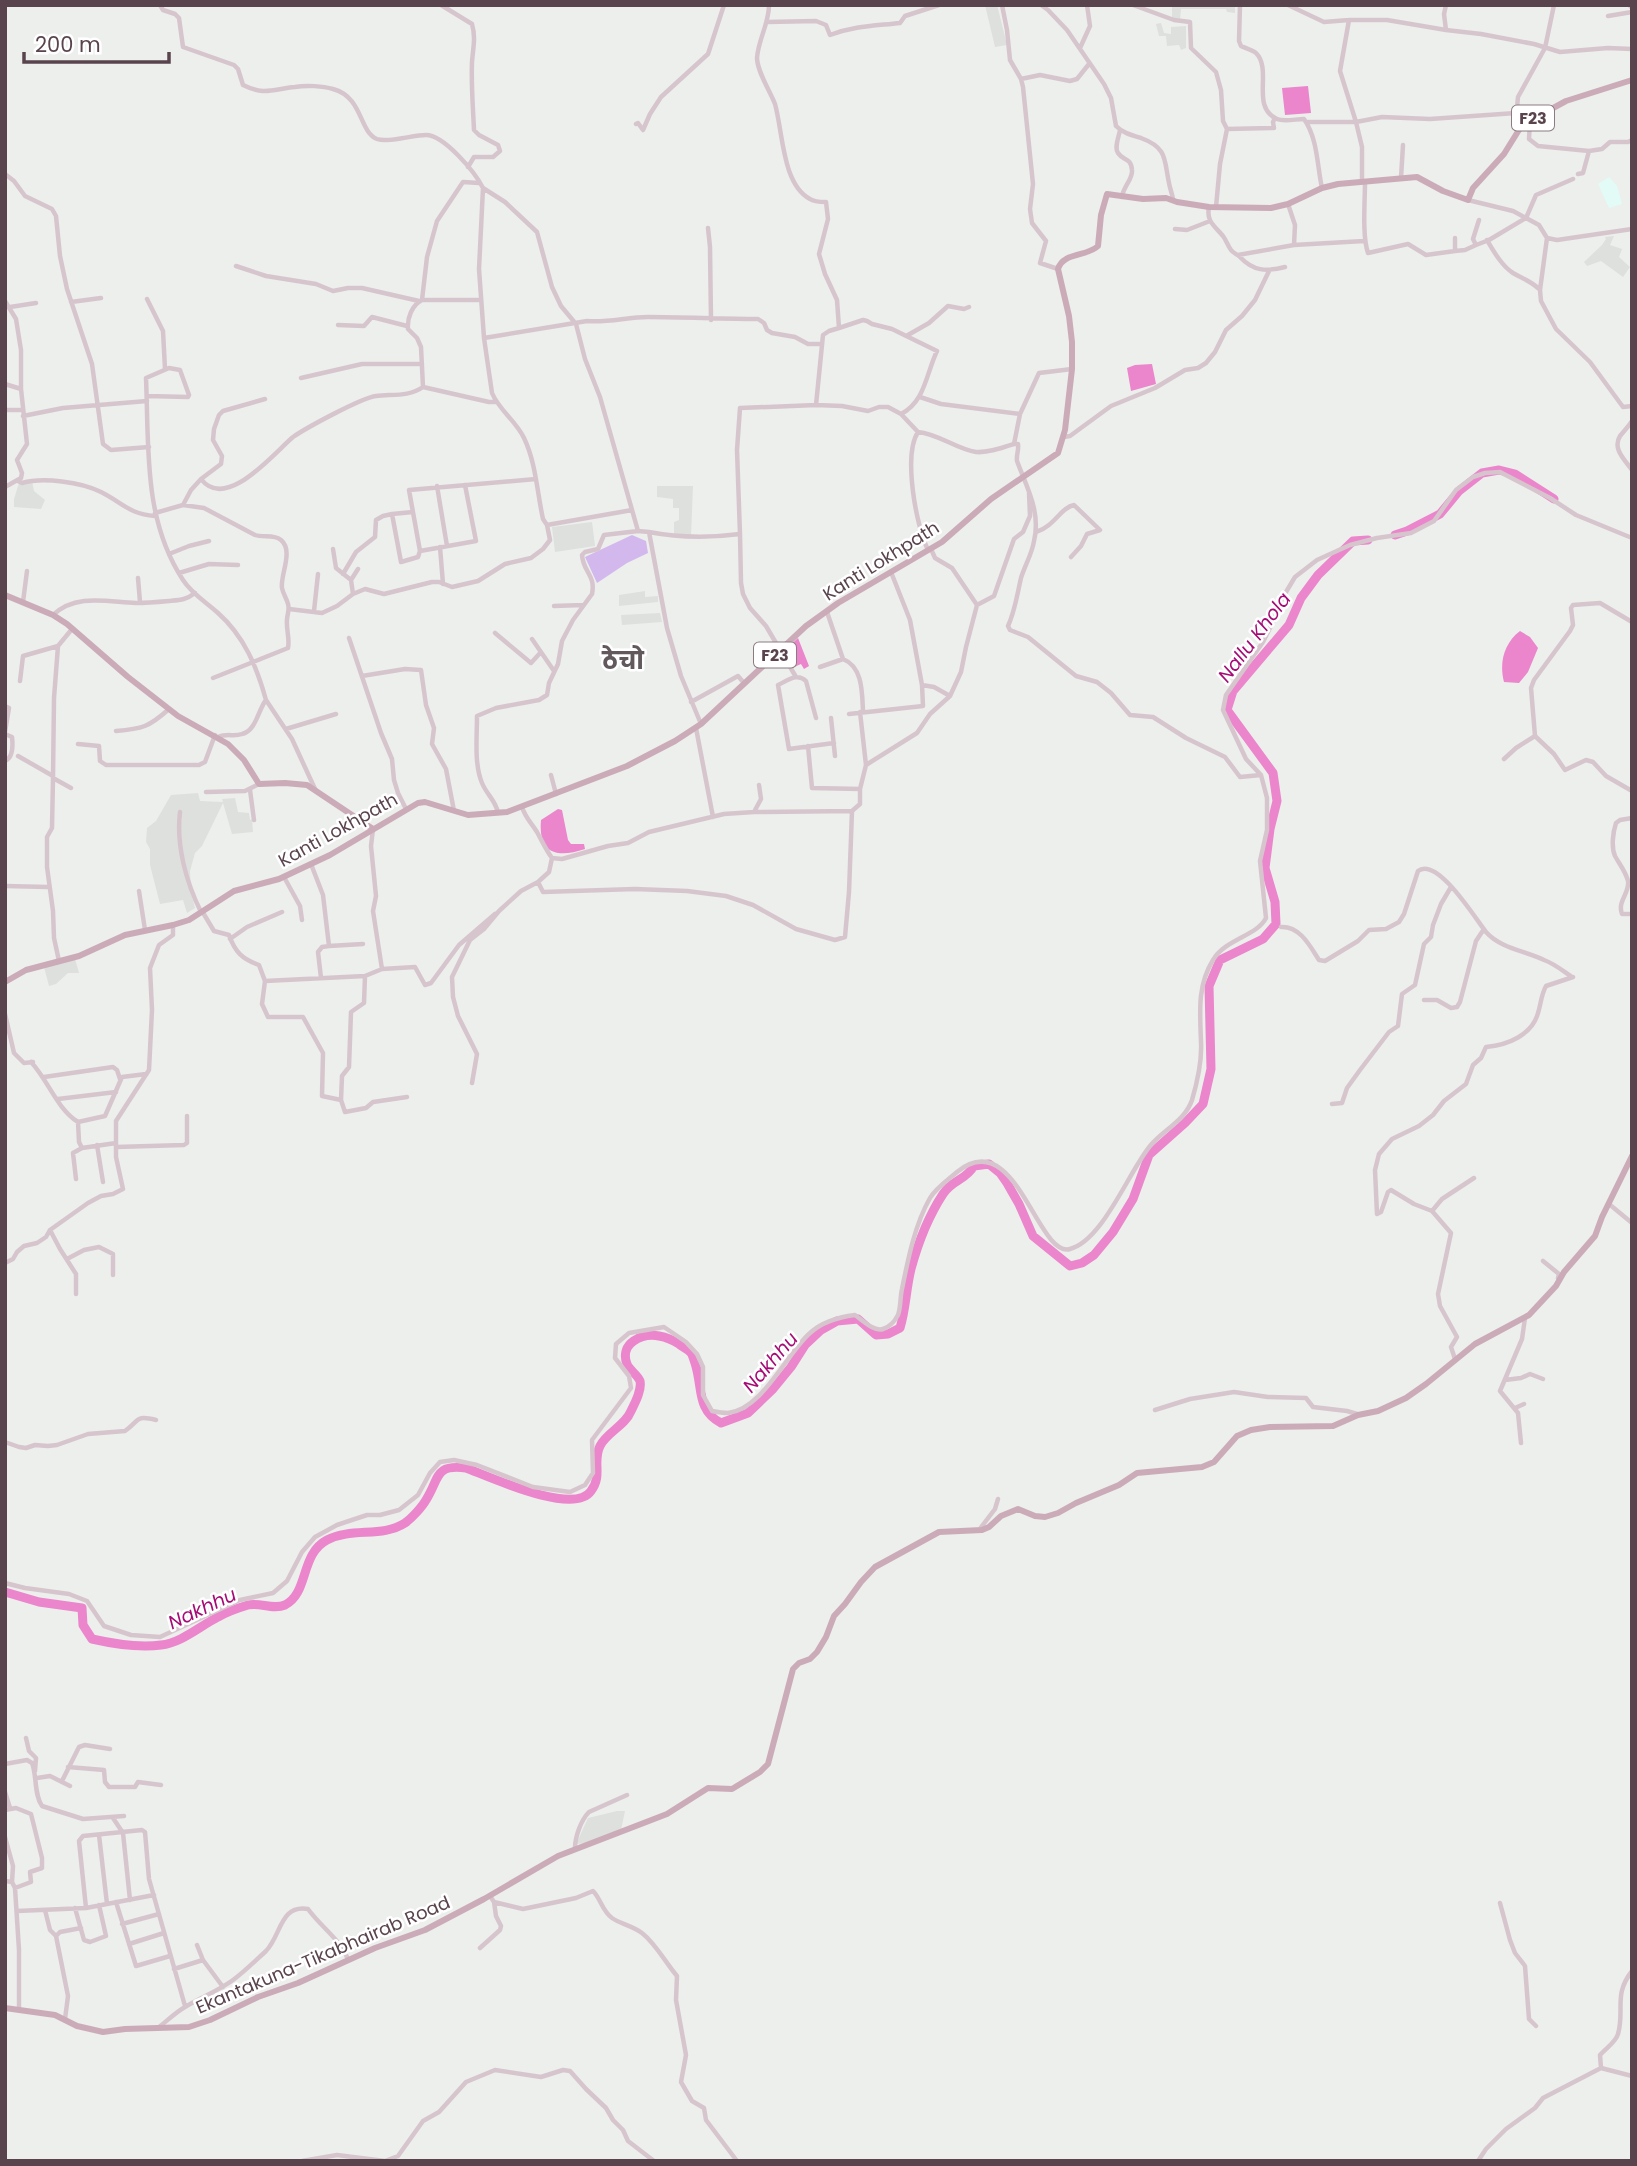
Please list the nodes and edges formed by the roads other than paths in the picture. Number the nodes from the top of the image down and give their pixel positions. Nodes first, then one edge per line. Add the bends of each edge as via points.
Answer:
1 (160, 5) edge
2 (441, 5) edge
3 (724, 5) edge
4 (769, 5) edge
5 (939, 5) edge
6 (1002, 5) edge
7 (1041, 5) edge
8 (1087, 5) edge
9 (1133, 5) edge
10 (1240, 5) edge
11 (1288, 5) edge
12 (1446, 5) edge
13 (1554, 5) edge
14 (1631, 8) edge
15 (1608, 16) dead end
16 (1349, 20) junction
17 (767, 22) junction
18 (1446, 30) junction
19 (1545, 48) junction
20 (1080, 49) junction
21 (1632, 49) edge
22 (1089, 64) junction
23 (1021, 79) junction
24 (1632, 80) edge
25 (1516, 113) junction
26 (1275, 118) junction
27 (1530, 120) junction
28 (1307, 122) junction
29 (1356, 122) junction
30 (636, 124) dead end
31 (1522, 125) junction
32 (1227, 129) junction
33 (1120, 130) junction
34 (1632, 140) edge
35 (1403, 145) dead end
36 (1589, 151) junction
37 (468, 167) junction
38 (5, 174) edge
39 (1578, 174) dead end
40 (1401, 178) junction
41 (1573, 179) dead end
42 (1363, 181) junction
43 (482, 186) junction
44 (1322, 188) junction
45 (1122, 198) junction
46 (1173, 199) junction
47 (1468, 200) junction
48 (1288, 204) junction
49 (1213, 207) junction
50 (1526, 218) junction
51 (1479, 220) dead end
52 (1210, 221) junction
53 (708, 228) dead end
54 (1175, 229) dead end
55 (1632, 229) edge
56 (1547, 238) junction
57 (1455, 239) dead end
58 (1487, 240) junction
59 (1364, 241) junction
60 (1476, 244) junction
61 (1294, 245) junction
62 (1455, 251) junction
63 (1238, 255) junction
64 (236, 266) dead end
65 (1285, 267) dead end
66 (1058, 269) junction
67 (1269, 271) junction
68 (1540, 290) junction
69 (101, 298) dead end
70 (147, 299) dead end
71 (481, 300) junction
72 (5, 301) edge
73 (421, 301) junction
74 (72, 302) junction
75 (36, 303) dead end
76 (10, 306) junction
77 (969, 307) dead end
78 (711, 320) junction
79 (576, 324) junction
80 (338, 325) dead end
81 (407, 326) junction
82 (839, 328) junction
83 (907, 336) junction
84 (484, 338) junction
85 (821, 344) junction
86 (422, 364) junction
87 (165, 369) junction
88 (1072, 369) junction
89 (301, 378) dead end
90 (5, 384) edge
91 (423, 387) junction
92 (21, 389) junction
93 (920, 397) junction
94 (147, 399) junction
95 (265, 399) dead end
96 (495, 402) junction
97 (816, 405) junction
98 (97, 406) junction
99 (1632, 406) edge
100 (5, 411) edge
101 (23, 413) junction
102 (901, 414) junction
103 (1020, 414) junction
104 (1632, 421) edge
105 (918, 432) junction
106 (1064, 437) junction
107 (1014, 444) junction
108 (149, 447) junction
109 (1632, 470) edge
110 (1023, 476) junction
111 (201, 479) junction
112 (536, 479) junction
113 (18, 481) junction
114 (465, 485) junction
115 (437, 486) junction
116 (5, 488) edge
117 (1029, 488) junction
118 (183, 505) junction
119 (632, 510) junction
120 (413, 512) junction
121 (393, 514) junction
122 (155, 515) junction
123 (547, 525) junction
124 (638, 531) junction
125 (1036, 532) junction
126 (649, 533) junction
127 (740, 534) junction
128 (1632, 538) edge
129 (209, 541) dead end
130 (447, 546) junction
131 (440, 547) junction
132 (333, 549) dead end
133 (929, 550) junction
134 (419, 551) junction
135 (169, 554) junction
136 (1071, 557) dead end
137 (238, 565) dead end
138 (358, 569) dead end
139 (27, 571) dead end
140 (891, 572) junction
141 (179, 573) junction
142 (318, 574) dead end
143 (342, 574) junction
144 (138, 578) dead end
145 (351, 580) junction
146 (443, 584) junction
147 (194, 593) junction
148 (353, 594) junction
149 (5, 595) edge
150 (140, 602) junction
151 (23, 603) junction
152 (584, 605) junction
153 (977, 605) junction
154 (554, 606) dead end
155 (289, 608) junction
156 (314, 611) junction
157 (826, 611) junction
158 (53, 615) junction
159 (1632, 622) edge
160 (72, 629) junction
161 (495, 633) dead end
162 (349, 638) dead end
163 (532, 639) dead end
164 (58, 646) junction
165 (780, 650) junction
166 (541, 652) junction
167 (843, 659) junction
168 (254, 662) junction
169 (820, 667) dead end
170 (554, 671) junction
171 (362, 676) junction
172 (798, 676) junction
173 (214, 678) dead end
174 (20, 681) dead end
175 (744, 683) junction
176 (922, 685) junction
177 (950, 696) junction
178 (266, 700) junction
179 (691, 702) junction
180 (5, 706) edge
181 (169, 709) junction
182 (862, 712) junction
183 (336, 714) dead end
184 (849, 714) dead end
185 (831, 718) dead end
186 (816, 719) dead end
187 (698, 726) junction
188 (286, 729) junction
189 (116, 731) dead end
190 (5, 733) edge
191 (217, 736) junction
192 (1535, 736) junction
193 (834, 743) junction
194 (78, 744) dead end
195 (808, 746) junction
196 (18, 756) dead end
197 (835, 756) dead end
198 (1504, 759) dead end
199 (5, 761) edge
200 (866, 765) junction
201 (551, 775) dead end
202 (1261, 775) junction
203 (53, 777) junction
204 (259, 784) junction
205 (759, 785) dead end
206 (71, 788) dead end
207 (860, 789) junction
208 (250, 790) junction
209 (1632, 791) edge
210 (206, 792) dead end
211 (317, 792) junction
212 (556, 794) junction
213 (522, 807) junction
214 (406, 809) junction
215 (852, 811) junction
216 (180, 812) dead end
217 (454, 812) junction
218 (754, 812) junction
219 (498, 813) junction
220 (713, 817) junction
221 (1632, 818) edge
222 (254, 820) dead end
223 (373, 829) junction
224 (552, 858) junction
225 (312, 864) junction
226 (284, 877) junction
227 (538, 882) junction
228 (5, 886) edge
229 (48, 887) junction
230 (1451, 887) junction
231 (139, 891) dead end
232 (499, 911) junction
233 (202, 912) junction
234 (282, 912) dead end
235 (1632, 914) edge
236 (302, 920) dead end
237 (173, 925) junction
238 (1281, 927) dead end
239 (1484, 929) junction
240 (145, 930) junction
241 (230, 939) junction
242 (363, 944) dead end
243 (329, 946) junction
244 (60, 961) junction
245 (382, 969) junction
246 (365, 976) junction
247 (321, 978) junction
248 (265, 981) junction
249 (5, 982) edge
250 (1424, 1000) dead end
251 (5, 1014) edge
252 (147, 1074) junction
253 (44, 1077) junction
254 (120, 1079) junction
255 (472, 1083) dead end
256 (116, 1092) junction
257 (407, 1097) dead end
258 (58, 1099) junction
259 (341, 1100) junction
260 (1332, 1104) dead end
261 (187, 1116) dead end
262 (78, 1122) junction
263 (97, 1145) junction
264 (116, 1145) junction
265 (82, 1149) junction
266 (1632, 1156) edge
267 (1474, 1178) dead end
268 (76, 1179) dead end
269 (103, 1182) dead end
270 (1609, 1203) junction
271 (1432, 1211) junction
272 (1632, 1223) edge
273 (50, 1230) junction
274 (67, 1259) junction
275 (1544, 1261) dead end
276 (5, 1263) edge
277 (113, 1275) dead end
278 (1556, 1286) junction
279 (76, 1294) dead end
280 (1525, 1318) junction
281 (1455, 1359) junction
282 (1542, 1379) dead end
283 (1505, 1380) junction
284 (1524, 1404) dead end
285 (1515, 1408) junction
286 (1155, 1410) dead end
287 (1358, 1415) junction
288 (156, 1420) dead end
289 (5, 1441) edge
290 (1521, 1443) dead end
291 (998, 1499) dead end
292 (979, 1531) junction
293 (5, 1583) edge
294 (26, 1738) dead end
295 (110, 1749) dead end
296 (5, 1764) edge
297 (68, 1767) junction
298 (36, 1775) junction
299 (62, 1781) junction
300 (161, 1784) dead end
301 (70, 1786) dead end
302 (5, 1792) edge
303 (627, 1795) dead end
304 (7, 1809) edge
305 (124, 1816) dead end
306 (113, 1818) junction
307 (123, 1832) junction
308 (99, 1835) junction
309 (5, 1837) edge
310 (575, 1848) junction
311 (5, 1881) edge
312 (13, 1885) junction
313 (154, 1895) junction
314 (489, 1899) junction
315 (130, 1900) junction
316 (116, 1902) junction
317 (107, 1903) junction
318 (1500, 1903) dead end
319 (99, 1905) junction
320 (75, 1908) junction
321 (86, 1908) junction
322 (45, 1910) junction
323 (17, 1911) junction
324 (159, 1914) junction
325 (122, 1924) junction
326 (81, 1928) junction
327 (164, 1933) junction
328 (56, 1936) junction
329 (128, 1944) junction
330 (197, 1945) dead end
331 (480, 1948) dead end
332 (170, 1956) junction
333 (348, 1959) junction
334 (203, 1960) junction
335 (174, 1969) junction
336 (1632, 1971) edge
337 (223, 1987) junction
338 (185, 2006) junction
339 (5, 2008) edge
340 (19, 2010) junction
341 (65, 2019) junction
342 (1536, 2026) dead end
343 (158, 2027) junction
344 (1601, 2068) junction
345 (1632, 2076) edge
346 (302, 2161) edge
347 (654, 2161) edge
348 (737, 2161) edge
349 (1478, 2161) edge

1 - 37 street via 178,18 183,47 234,65 246,87 264,92 302,86 330,88 350,98 368,133 379,140 429,135 440,139
2 - 37 street via 472,24 474,130 500,151 493,158 474,158
3 - 30 street via 708,54 661,97 643,130
4 - 17 street
5 - 17 street via 905,16 900,23 849,27 830,35 826,25 816,21
6 - 23 street via 1010,60
7 - 20 street
8 - 20 street via 1090,26
9 - 32 street via 1190,22 1191,48 1216,72
10 - 26 street via 1239,41 1261,62 1262,100
11 - 16 street via 1324,22
12 - 18 street
13 - 19 street
14 - 15 street
16 - 18 street via 1387,20
16 - 29 street via 1340,71
17 - 82 street via 759,43 758,66 776,107 789,172 800,192 812,201 826,202 828,219 819,254 837,300
18 - 19 street
19 - 21 street via 1560,52
19 - 25 street via 1518,97
20 - 22 street
22 - 23 street via 1070,81 1040,75
22 - 33 street via 1111,98 1114,122
23 - 66 street via 1033,184 1032,223 1046,241 1040,263
24 - 27 main road, F23 via 1566,101
25 - 29 street via 1430,120 1382,117
25 - 31 street
26 - 28 street
26 - 32 street via 1271,130
27 - 31 main road, F23
27 - 36 street via 1529,138 1538,146
28 - 29 street
28 - 44 street
29 - 42 street
31 - 47 main road, F23
32 - 49 street
33 - 45 street via 1116,150 1128,158 1132,168
33 - 46 street via 1161,152
34 - 36 street via 1610,142
35 - 40 street
36 - 39 street via 1583,173
37 - 43 street
38 - 74 street via 25,196 52,209 56,216
40 - 42 main road
40 - 47 main road via 1417,177
41 - 50 street via 1536,195
42 - 44 main road
42 - 59 street
43 - 71 street
43 - 73 street via 463,182 437,221
43 - 79 street via 537,232 552,287
44 - 48 main road
45 - 46 main road
45 - 66 main road via 1105,195 1096,249 1064,259
46 - 49 main road
47 - 50 street
48 - 49 main road
48 - 61 street via 1295,225
49 - 52 street
50 - 56 street via 1539,225
50 - 58 street
51 - 60 street
52 - 54 street via 1187,230
52 - 63 street
53 - 78 street
55 - 56 street
56 - 68 street
57 - 62 street
58 - 60 street
58 - 68 street via 1511,272
59 - 61 street
59 - 62 street via 1368,253 1408,244 1426,256
60 - 62 street
61 - 63 street
63 - 67 street via 1244,263
64 - 73 street via 333,291 362,289
65 - 67 street
66 - 88 main road via 1069,316
67 - 106 street via 1255,300 1226,330 1206,363 1111,406
68 - 99 street via 1556,329 1590,362 1623,407
69 - 74 street
70 - 87 street via 163,331
71 - 73 street
71 - 84 street
72 - 76 street
73 - 81 street
74 - 98 street via 92,364
75 - 76 street
76 - 92 street via 19,331
77 - 83 street via 948,306
78 - 79 street via 645,317
78 - 85 street via 758,319 772,334
79 - 84 street
79 - 119 street
80 - 81 street via 365,326 372,317
81 - 86 street via 417,338
82 - 83 street via 863,320
82 - 85 street via 823,335
83 - 93 street via 937,351
84 - 96 street
85 - 97 street
86 - 89 street via 362,364
86 - 91 street
87 - 94 street via 146,378
87 - 94 street via 180,370 188,397
88 - 103 street via 1039,373
88 - 106 main road
90 - 92 street
91 - 96 street
91 - 111 street via 375,396 342,410 295,436 269,462 235,484 216,489
92 - 101 street
93 - 102 street
93 - 103 street
94 - 98 street
94 - 108 street
95 - 111 street via 219,415 213,440 222,460
96 - 112 street via 516,422
97 - 102 street via 859,411 888,407
97 - 127 street via 740,408
98 - 101 street
98 - 108 street via 105,447
100 - 101 street
101 - 113 street via 27,444 17,460 22,473
102 - 105 street
103 - 107 street
104 - 109 street via 1618,444 1621,457
105 - 107 street via 975,452
105 - 133 street via 913,442 913,494 922,539
106 - 110 main road, Kanti Lokhpath / F23 via 1059,453
107 - 110 street via 1018,444 1016,457
108 - 122 street
110 - 117 street
110 - 133 main road, Kanti Lokhpath / F23
111 - 118 street
112 - 114 street
112 - 123 street
113 - 116 street
113 - 122 street via 39,479 87,487 134,512
114 - 115 street
114 - 130 street via 476,541
115 - 120 street via 409,490
115 - 130 street
117 - 125 street
117 - 153 street via 1028,524 1014,539 994,596
118 - 122 street
118 - 155 street via 204,508 255,535 283,541 282,587
119 - 123 street
119 - 124 street
120 - 121 street
120 - 134 street
121 - 134 street via 401,562 418,557
121 - 143 street via 376,520 375,537 356,552
122 - 135 street
123 - 146 street via 550,540 531,558 505,564 478,581 452,587
124 - 126 street
124 - 152 street via 604,535 598,549 582,555 594,583
125 - 136 street via 1074,505 1101,528 1087,534
125 - 202 street via 1010,630 1028,637 1076,676 1097,682 1130,715 1153,717 1225,757 1240,777
126 - 127 street via 673,537
126 - 179 street via 667,628
127 - 165 street via 743,594
128 - 202 street via 1576,515 1500,472 1485,472 1456,489 1434,520 1411,533 1350,545 1317,560 1296,577 1263,642 1226,695 1223,710 1228,723 1246,759
129 - 135 street
130 - 131 street
131 - 134 street
131 - 146 street
132 - 143 street via 335,565
133 - 140 main road, Kanti Lokhpath / F23
133 - 153 street via 952,568
135 - 141 street
137 - 141 street via 217,563
138 - 145 street
139 - 151 street
140 - 157 main road, Kanti Lokhpath / F23
140 - 176 street via 910,620
141 - 147 street
142 - 156 street
143 - 145 street
144 - 150 street
145 - 148 street
146 - 148 street via 432,582 397,592 365,589
147 - 150 street via 183,600
147 - 168 street via 226,620
148 - 156 street via 326,612
149 - 151 main road
150 - 158 street via 79,601
151 - 158 main road
152 - 154 street
152 - 170 street via 562,642
153 - 177 street via 961,672
155 - 156 street
155 - 168 street via 288,648
157 - 165 main road, Kanti Lokhpath / F23
157 - 167 street
158 - 160 main road
159 - 192 street via 1600,603 1570,608 1573,625 1531,688
160 - 164 street
160 - 181 main road
161 - 166 street via 531,663
162 - 171 street
163 - 166 street
164 - 174 street via 23,656
164 - 203 street
165 - 172 street
165 - 175 main road, Kanti Lokhpath / F23
166 - 170 street
167 - 169 street
167 - 182 street via 860,677
168 - 173 street
168 - 178 street
170 - 219 street via 544,698 477,716 480,777
171 - 214 street
171 - 217 street via 421,670 434,728 432,744 447,773
172 - 186 street via 806,681
172 - 195 street via 778,685 789,749
175 - 179 street via 738,676
175 - 187 main road, Kanti Lokhpath / F23
176 - 177 street
176 - 182 street via 922,707
177 - 200 street via 916,733
178 - 188 street
178 - 191 street via 247,732
179 - 187 street
180 - 190 street via 10,711
181 - 189 street via 142,729
181 - 191 main road
182 - 184 street
182 - 200 street
183 - 188 street
185 - 193 street
187 - 212 main road, Kanti Lokhpath / F23 via 627,766
187 - 220 street
188 - 211 street
190 - 199 street via 13,740
191 - 194 street via 205,762 199,765 106,765 100,761 99,746
191 - 204 main road via 244,760
192 - 198 street
192 - 209 street via 1565,770 1586,760 1593,762
193 - 195 street
193 - 197 street
195 - 207 street via 812,788
196 - 203 street
200 - 207 street
201 - 212 street
202 - 293 street via 1267,797 1267,830 1260,861 1266,918 1263,925 1228,943 1205,978 1199,997 1201,1045 1188,1108 1151,1144 1098,1230 1081,1244 1067,1250 1058,1247 1024,1194 1005,1174 988,1161 974,1161 931,1196 915,1234 893,1323 876,1329 855,1315 836,1317 812,1331 769,1384 740,1409 712,1411 703,1395 703,1367 697,1354 664,1327 629,1333 616,1343 615,1359 629,1376 631,1388 592,1440 593,1473 584,1485 570,1492 533,1487 477,1465 440,1462 418,1495 399,1510 367,1515 314,1537 287,1581 273,1593 240,1600 160,1637 131,1635 104,1626 86,1601 69,1594
203 - 206 street
203 - 229 street via 52,828 46,847
204 - 208 street
204 - 211 main road via 307,785
205 - 218 street via 761,799
207 - 215 street via 860,804
208 - 210 street
208 - 222 street
211 - 223 main road
212 - 213 main road, Kanti Lokhpath / F23
213 - 219 main road, Kanti Lokhpath / F23
213 - 224 street
214 - 217 main road, Kanti Lokhpath / F23 via 425,802
214 - 223 main road, Kanti Lokhpath / F23
215 - 218 street
215 - 227 street via 845,937 835,940 796,929 726,896 635,889 543,892
216 - 233 street via 180,846
217 - 219 main road, Kanti Lokhpath / F23
218 - 220 street
220 - 224 street via 649,832 628,844
221 - 235 street via 1616,823 1613,844 1628,882 1620,909 1622,914
223 - 225 main road, Kanti Lokhpath / F23
223 - 245 street via 373,911
224 - 227 street via 549,872
225 - 226 main road, Kanti Lokhpath / F23
225 - 243 street via 323,895
226 - 233 main road, Kanti Lokhpath / F23 via 233,891
226 - 236 street via 300,906
227 - 232 street
228 - 229 street
229 - 244 street
230 - 238 street via 1436,872 1421,868 1399,922 1369,930 1323,962 1300,934
230 - 239 street
230 - 260 street via 1424,944 1415,985 1402,994 1399,1023 1347,1088 1342,1103
231 - 240 street
232 - 245 street via 459,945 431,983 425,985 415,967
232 - 255 street via 470,940 452,977 458,1017 477,1054
233 - 237 main road, Kanti Lokhpath / F23
233 - 241 street via 214,932
234 - 241 street
237 - 240 main road, Kanti Lokhpath / F23
237 - 252 street via 173,935 159,945 150,968
239 - 250 street via 1457,1007
239 - 271 street via 1498,942 1573,977 1546,986 1528,1032 1486,1047 1466,1084 1419,1126 1392,1139 1379,1154 1377,1214 1391,1190
240 - 244 main road, Kanti Lokhpath / F23
241 - 248 street via 243,959 259,965
242 - 243 street
243 - 247 street via 318,952
244 - 249 main road, Kanti Lokhpath / F23 via 26,970
245 - 246 street
246 - 247 street
246 - 259 street via 364,1003 351,1012 349,1068 342,1076
247 - 248 street
248 - 259 street via 262,1004 268,1017 303,1017 323,1053 322,1096
251 - 253 street via 14,1053 24,1063 32,1062
252 - 254 street
252 - 264 street via 116,1121
253 - 254 street via 113,1068
253 - 258 street
254 - 256 street
256 - 258 street
256 - 262 street via 105,1116
257 - 259 street via 345,1112
258 - 262 street
261 - 264 street via 184,1145
262 - 265 street
263 - 264 street
263 - 265 street
263 - 269 street
264 - 273 street via 123,1189 88,1203
265 - 268 street via 72,1153
266 - 270 main road
267 - 271 street
270 - 272 street
270 - 278 main road via 1595,1236
271 - 281 street via 1451,1235 1438,1294 1457,1337 1451,1349
273 - 274 street
273 - 276 street via 47,1237 24,1246
274 - 277 street via 99,1247 113,1255
274 - 279 street via 76,1275
275 - 278 street via 1559,1274
278 - 280 main road
280 - 281 main road
280 - 283 street via 1522,1339
281 - 287 main road via 1406,1398
282 - 283 street via 1530,1374
283 - 285 street via 1500,1391
284 - 285 street
285 - 290 street
286 - 287 street via 1221,1393 1244,1392 1306,1398 1313,1407
287 - 292 main road via 1326,1427 1251,1430 1237,1436 1209,1465 1137,1473 1058,1513 1040,1517 1015,1509
288 - 289 street via 141,1417 125,1431 89,1434 57,1445 26,1448
291 - 292 street
292 - 310 main road, Ekantakuna-Tikabhairab Road via 942,1530 869,1572 831,1620 817,1651 793,1669 765,1768 733,1789 708,1788 667,1814
294 - 298 street via 36,1758
295 - 297 street via 81,1745
296 - 298 street via 29,1760
297 - 299 street
297 - 300 street via 102,1768 109,1787
298 - 299 street
298 - 306 street via 42,1806 83,1819
299 - 301 street
302 - 304 street
303 - 310 street via 584,1816
304 - 312 street via 31,1814 42,1858 42,1868 30,1872 31,1882
305 - 306 street
306 - 307 street
307 - 308 street
307 - 313 street via 145,1832
307 - 315 street
308 - 317 street
308 - 321 street via 83,1836 79,1841
309 - 312 street
310 - 314 main road, Ekantakuna-Tikabhairab Road
311 - 312 street
312 - 323 street
313 - 315 street
313 - 324 street
314 - 331 street via 501,1926
314 - 333 main road, Ekantakuna-Tikabhairab Road
314 - 348 street via 523,1909 593,1891 611,1918 652,1942 677,1976 676,2000 686,2055 681,2082 692,2101 704,2108 706,2120
315 - 316 street
316 - 317 street
316 - 325 street
317 - 319 street
318 - 342 street via 1515,1953 1525,1966 1529,2020
319 - 321 street
319 - 326 street via 106,1936 86,1942
320 - 321 street
320 - 322 street
320 - 326 street
322 - 323 street
322 - 328 street
323 - 340 street
324 - 325 street
324 - 327 street
325 - 329 street
326 - 328 street
327 - 329 street
327 - 332 street
328 - 341 street via 68,1996
329 - 332 street via 136,1966
330 - 334 street
332 - 335 street
333 - 337 street via 335,1937 308,1909 293,1909 269,1947
333 - 343 main road, Ekantakuna-Tikabhairab Road via 210,2020
334 - 335 street
334 - 337 street
335 - 338 street
336 - 344 street via 1619,1999 1618,2035 1600,2055
337 - 338 street
338 - 343 street
339 - 340 main road, Ekantakuna-Tikabhairab Road
340 - 341 main road, Ekantakuna-Tikabhairab Road
341 - 343 main road, Ekantakuna-Tikabhairab Road via 103,2032
344 - 345 street
344 - 349 street via 1543,2098
346 - 347 street via 337,2155 385,2161 398,2156 423,2121 439,2112 466,2082 495,2070 541,2077 563,2070 576,2076 628,2141

